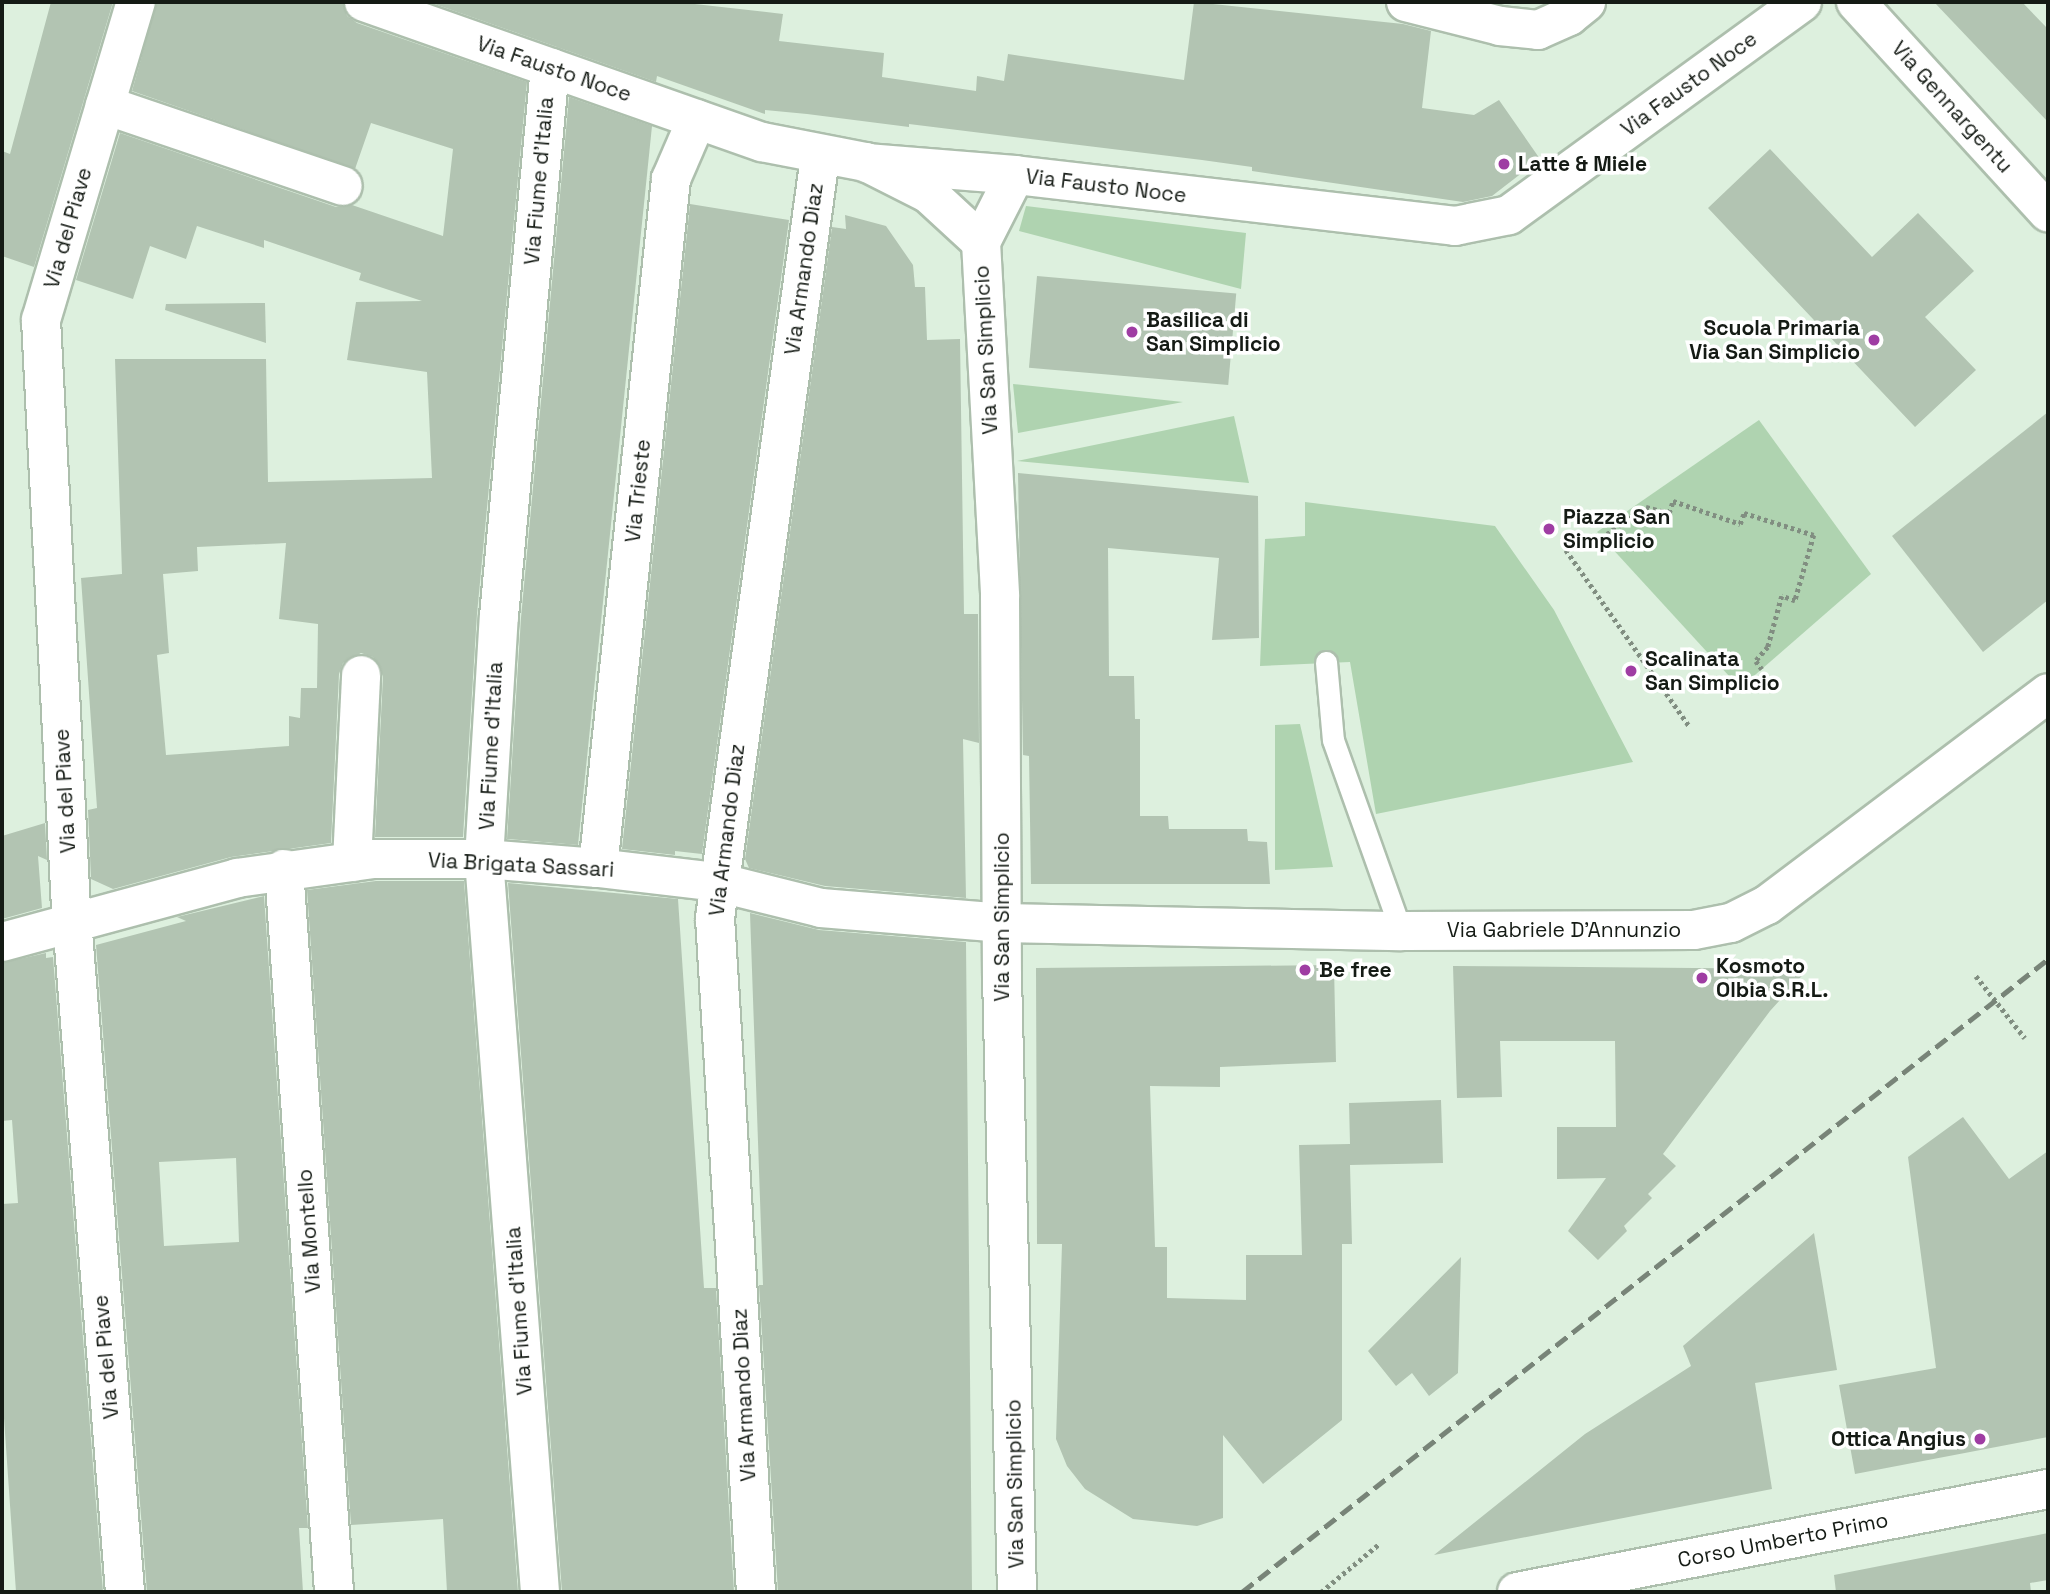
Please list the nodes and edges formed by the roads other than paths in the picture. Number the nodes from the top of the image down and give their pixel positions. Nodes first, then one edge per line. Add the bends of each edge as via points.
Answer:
1 (135, 2) edge
2 (364, 2) edge
3 (1406, 2) edge
4 (1586, 2) edge
5 (1802, 2) edge
6 (1856, 2) edge
7 (550, 68) junction
8 (105, 106) junction
9 (697, 119) junction
10 (820, 157) junction
11 (866, 162) junction
12 (1015, 175) junction
13 (344, 186) dead end
14 (2048, 212) edge
15 (981, 242) junction
16 (1326, 662) dead end
17 (361, 675) dead end
18 (2048, 693) edge
19 (484, 859) junction
20 (352, 862) junction
21 (598, 868) junction
22 (284, 869) junction
23 (717, 882) junction
24 (72, 922) junction
25 (1003, 923) junction
26 (1401, 931) junction
27 (2, 942) edge
28 (2048, 1489) edge
29 (125, 1592) edge
30 (334, 1592) edge
31 (540, 1592) edge
32 (756, 1592) edge
33 (1017, 1592) edge
34 (1517, 1592) edge

1 - 8 street, Via del Piave
2 - 7 street, Via Fausto Noce
3 - 4 street via 1500,26 1538,30 1569,16
5 - 12 street, Via Fausto Noce via 1509,215 1455,226
6 - 14 street, Via Gennargentu
7 - 9 street, Via Fausto Noce
7 - 19 street, Via Fiume d'Italia via 499,616
8 - 13 street
8 - 24 street, Via del Piave via 41,320
9 - 10 street, Via Fausto Noce
9 - 21 street, Via Trieste via 671,178
10 - 11 street, Via Fausto Noce
10 - 23 street, Via Armando Diaz
11 - 12 street, Via Fausto Noce
11 - 15 street, Via San Simplicio via 929,194
12 - 15 street, Via San Simplicio
15 - 25 street, Via San Simplicio via 999,596
16 - 26 lane via 1332,740
17 - 20 street
18 - 26 street, Via Gabriele D'Annunzio via 1767,905 1731,923 1694,930
19 - 20 street, Via Brigata Sassari
19 - 21 street, Via Brigata Sassari
19 - 31 street, Via Fiume d'Italia
20 - 22 street, Via Brigata Sassari
21 - 23 street, Via Brigata Sassari
22 - 24 street, Via Brigata Sassari
22 - 30 street, Via Montello
23 - 25 street, Via Brigata Sassari via 821,908
23 - 32 street, Via Armando Diaz via 715,918
24 - 27 street, Via Brigata Sassari
24 - 29 street, Via del Piave
25 - 26 street, Via Gabriele D'Annunzio
25 - 33 street, Via San Simplicio
28 - 34 street, Corso Umberto Primo

